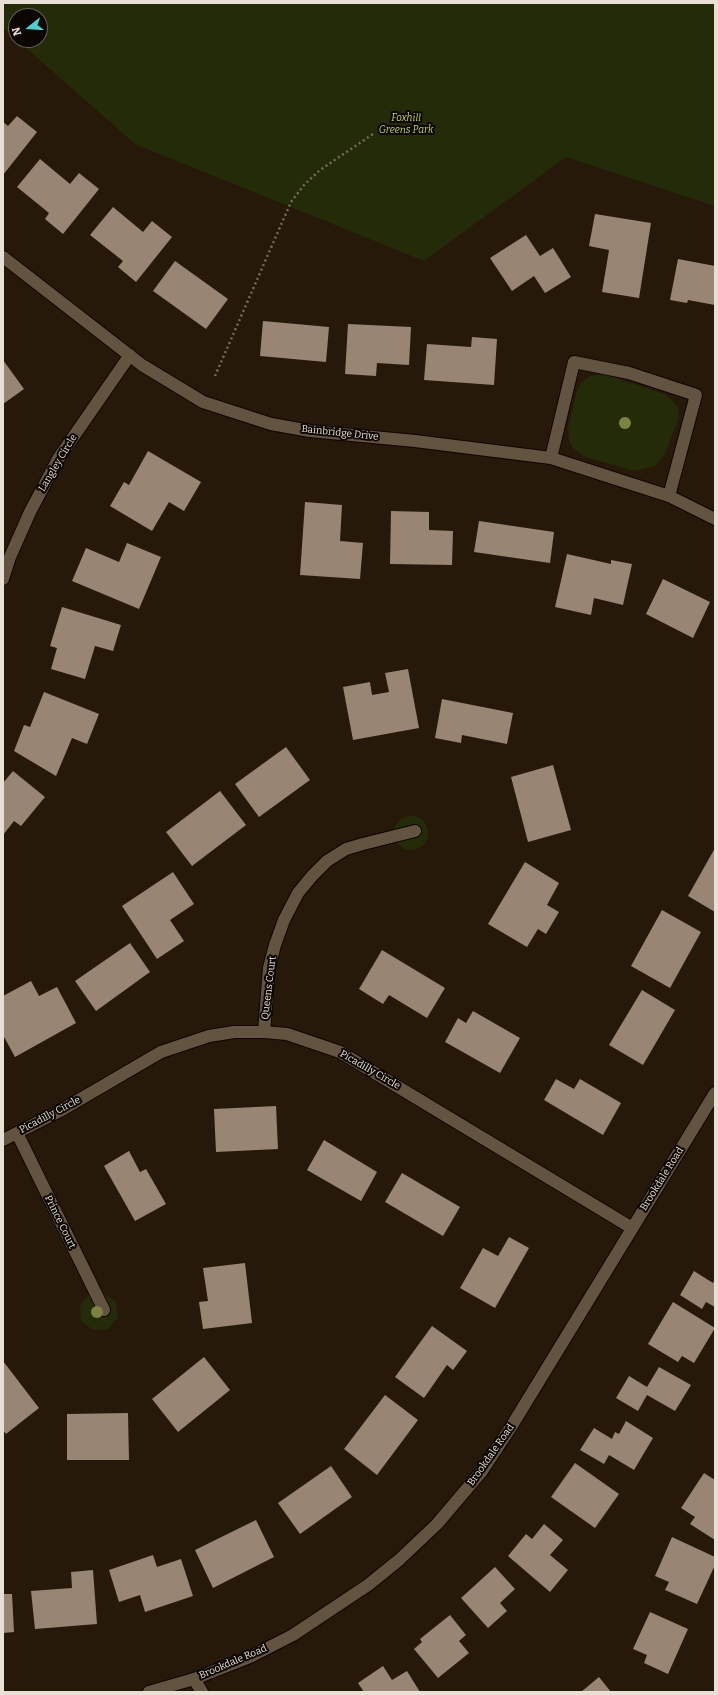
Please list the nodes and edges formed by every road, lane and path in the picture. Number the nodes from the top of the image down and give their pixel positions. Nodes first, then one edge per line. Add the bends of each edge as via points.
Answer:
1 (373, 134) dead end
2 (3, 257) edge
3 (130, 356) junction
4 (215, 376) dead end
5 (551, 458) junction
6 (669, 496) junction
7 (715, 519) edge
8 (3, 579) edge
9 (415, 831) dead end
10 (264, 1032) junction
11 (715, 1093) edge
12 (17, 1134) junction
13 (3, 1140) edge
14 (632, 1228) junction
15 (104, 1310) dead end
16 (194, 1678) junction
17 (149, 1692) edge
18 (202, 1692) edge

1 - 4 path via 320,170 291,202
2 - 3 street, Bainbridge Drive
3 - 5 street, Bainbridge Drive via 203,402 271,424 310,431
3 - 8 street, Langley Circle via 58,459 30,512
5 - 6 street, Bainbridge Drive
5 - 6 street via 574,362 629,373 696,395
6 - 7 street, Bainbridge Drive
9 - 10 street, Queens Court via 346,850 327,862 298,893 284,920 269,968
10 - 12 street, Picadilly Circle via 234,1032 209,1036 161,1052
10 - 14 street, Picadilly Circle via 287,1034 340,1052
11 - 14 street, Brookdale Road
12 - 13 street, Picadilly Circle
12 - 15 street, Prince Court
14 - 16 street, Brookdale Road via 511,1427 482,1471 437,1524 399,1560 329,1612 250,1657
16 - 17 street, Brookdale Road
16 - 18 street

